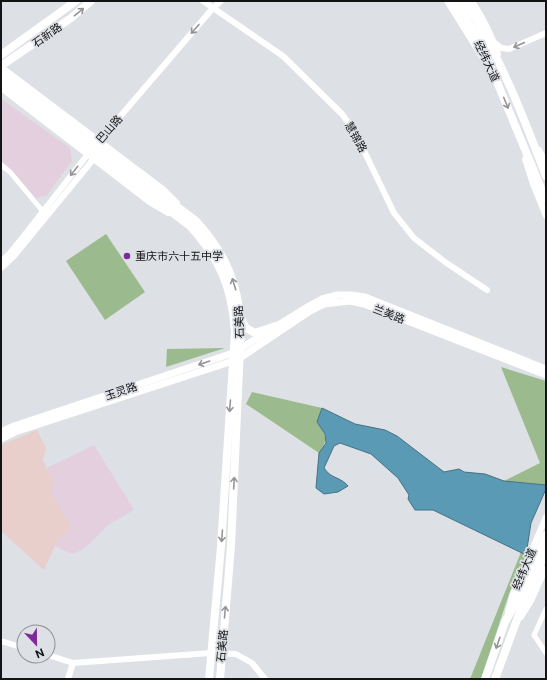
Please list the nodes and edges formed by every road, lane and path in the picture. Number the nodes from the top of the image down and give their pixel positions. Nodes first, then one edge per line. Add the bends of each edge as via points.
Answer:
1 (76, 1) edge
2 (91, 1) edge
3 (203, 1) edge
4 (221, 1) edge
5 (447, 1) edge
6 (455, 1) edge
7 (464, 1) edge
8 (472, 1) edge
9 (213, 8) junction
10 (469, 15) junction
11 (546, 33) edge
12 (494, 41) junction
13 (1, 55) edge
14 (1, 67) edge
15 (502, 67) junction
16 (1, 74) edge
17 (495, 77) junction
18 (1, 81) edge
19 (1, 88) edge
20 (524, 120) junction
21 (514, 123) junction
22 (99, 141) junction
23 (105, 145) junction
24 (88, 154) junction
25 (94, 159) junction
26 (546, 163) edge
27 (1, 165) edge
28 (546, 176) edge
29 (158, 197) junction
30 (546, 200) edge
31 (45, 214) junction
32 (546, 216) edge
33 (193, 224) junction
34 (1, 262) edge
35 (1, 268) edge
36 (487, 290) dead end
37 (240, 315) junction
38 (279, 325) junction
39 (237, 355) junction
40 (546, 369) edge
41 (546, 375) edge
42 (14, 429) junction
43 (1, 432) edge
44 (1, 439) edge
45 (546, 517) edge
46 (546, 535) edge
47 (546, 551) edge
48 (546, 568) edge
49 (546, 609) edge
50 (505, 622) junction
51 (514, 629) junction
52 (1, 642) edge
53 (16, 646) edge
54 (211, 653) junction
55 (222, 653) junction
56 (546, 653) edge
57 (56, 658) edge
58 (73, 663) junction
59 (68, 679) edge
60 (209, 679) edge
61 (220, 679) edge
62 (265, 679) edge
63 (485, 679) edge
64 (495, 679) edge

1 - 13 main road, 石新路
14 -> 2 main road, 石新路
3 - 9 street, 慧锦路
4 - 9 street, 巴山路
5 - 17 street
6 - 10 main road, 经纬大道
7 - 10 main road, 经纬大道
8 - 12 street
9 -> 22 street, 巴山路
9 - 36 street, 慧锦路 via 287,59 342,114 355,132 394,213 414,238
10 - 15 main road, 经纬大道
10 - 17 main road, 经纬大道
11 -> 12 street via 509,49 501,48
12 - 15 street
14 - 22 street
15 - 20 main road, 经纬大道
16 - 29 main road, 石美路
17 -> 21 main road, 经纬大道
18 - 29 main road, 石美路
19 - 24 street
20 - 26 street, 经纬大道
20 - 28 main road, 经纬大道
21 - 30 main road, 经纬大道
21 - 32 street, 经纬大道
22 - 23 street
22 - 24 street, 巴山路
23 - 25 street, 巴山路
23 - 33 street via 164,190
24 - 25 street
24 -> 31 street, 巴山路
25 - 31 street, 巴山路
25 - 33 street via 152,203
27 - 31 street via 10,172
29 - 33 main road, 石美路
31 - 34 street, 巴山路
31 - 35 street, 巴山路 via 14,256
37 -> 33 main road, 石美路 via 229,270 211,238
33 - 39 main road, 石美路 via 217,260 228,288
37 - 38 main road via 246,328 255,333
37 - 39 main road, 石美路
38 - 39 main road, 兰美路
38 - 40 main road, 兰美路 via 322,299 337,295 365,297
39 - 41 main road, 兰美路 via 324,304 350,301 364,304
39 - 42 main road, 玉灵路
39 -> 54 main road, 石美路
55 -> 39 main road, 石美路 via 231,546
42 - 43 main road, 玉灵路
42 - 44 main road, 玉灵路
45 - 50 street, 经纬大道 via 513,594
46 - 50 main road, 经纬大道 via 520,595
47 - 51 main road, 经纬大道
48 - 51 street, 经纬大道 via 531,601
49 - 56 street via 534,635
50 -> 63 main road, 经纬大道
51 - 64 main road, 经纬大道
52 - 53 street
54 - 55 street
54 - 58 street
54 - 60 main road, 石美路
55 - 61 main road, 石美路
55 - 62 street via 245,658
57 - 58 street
58 - 59 street

